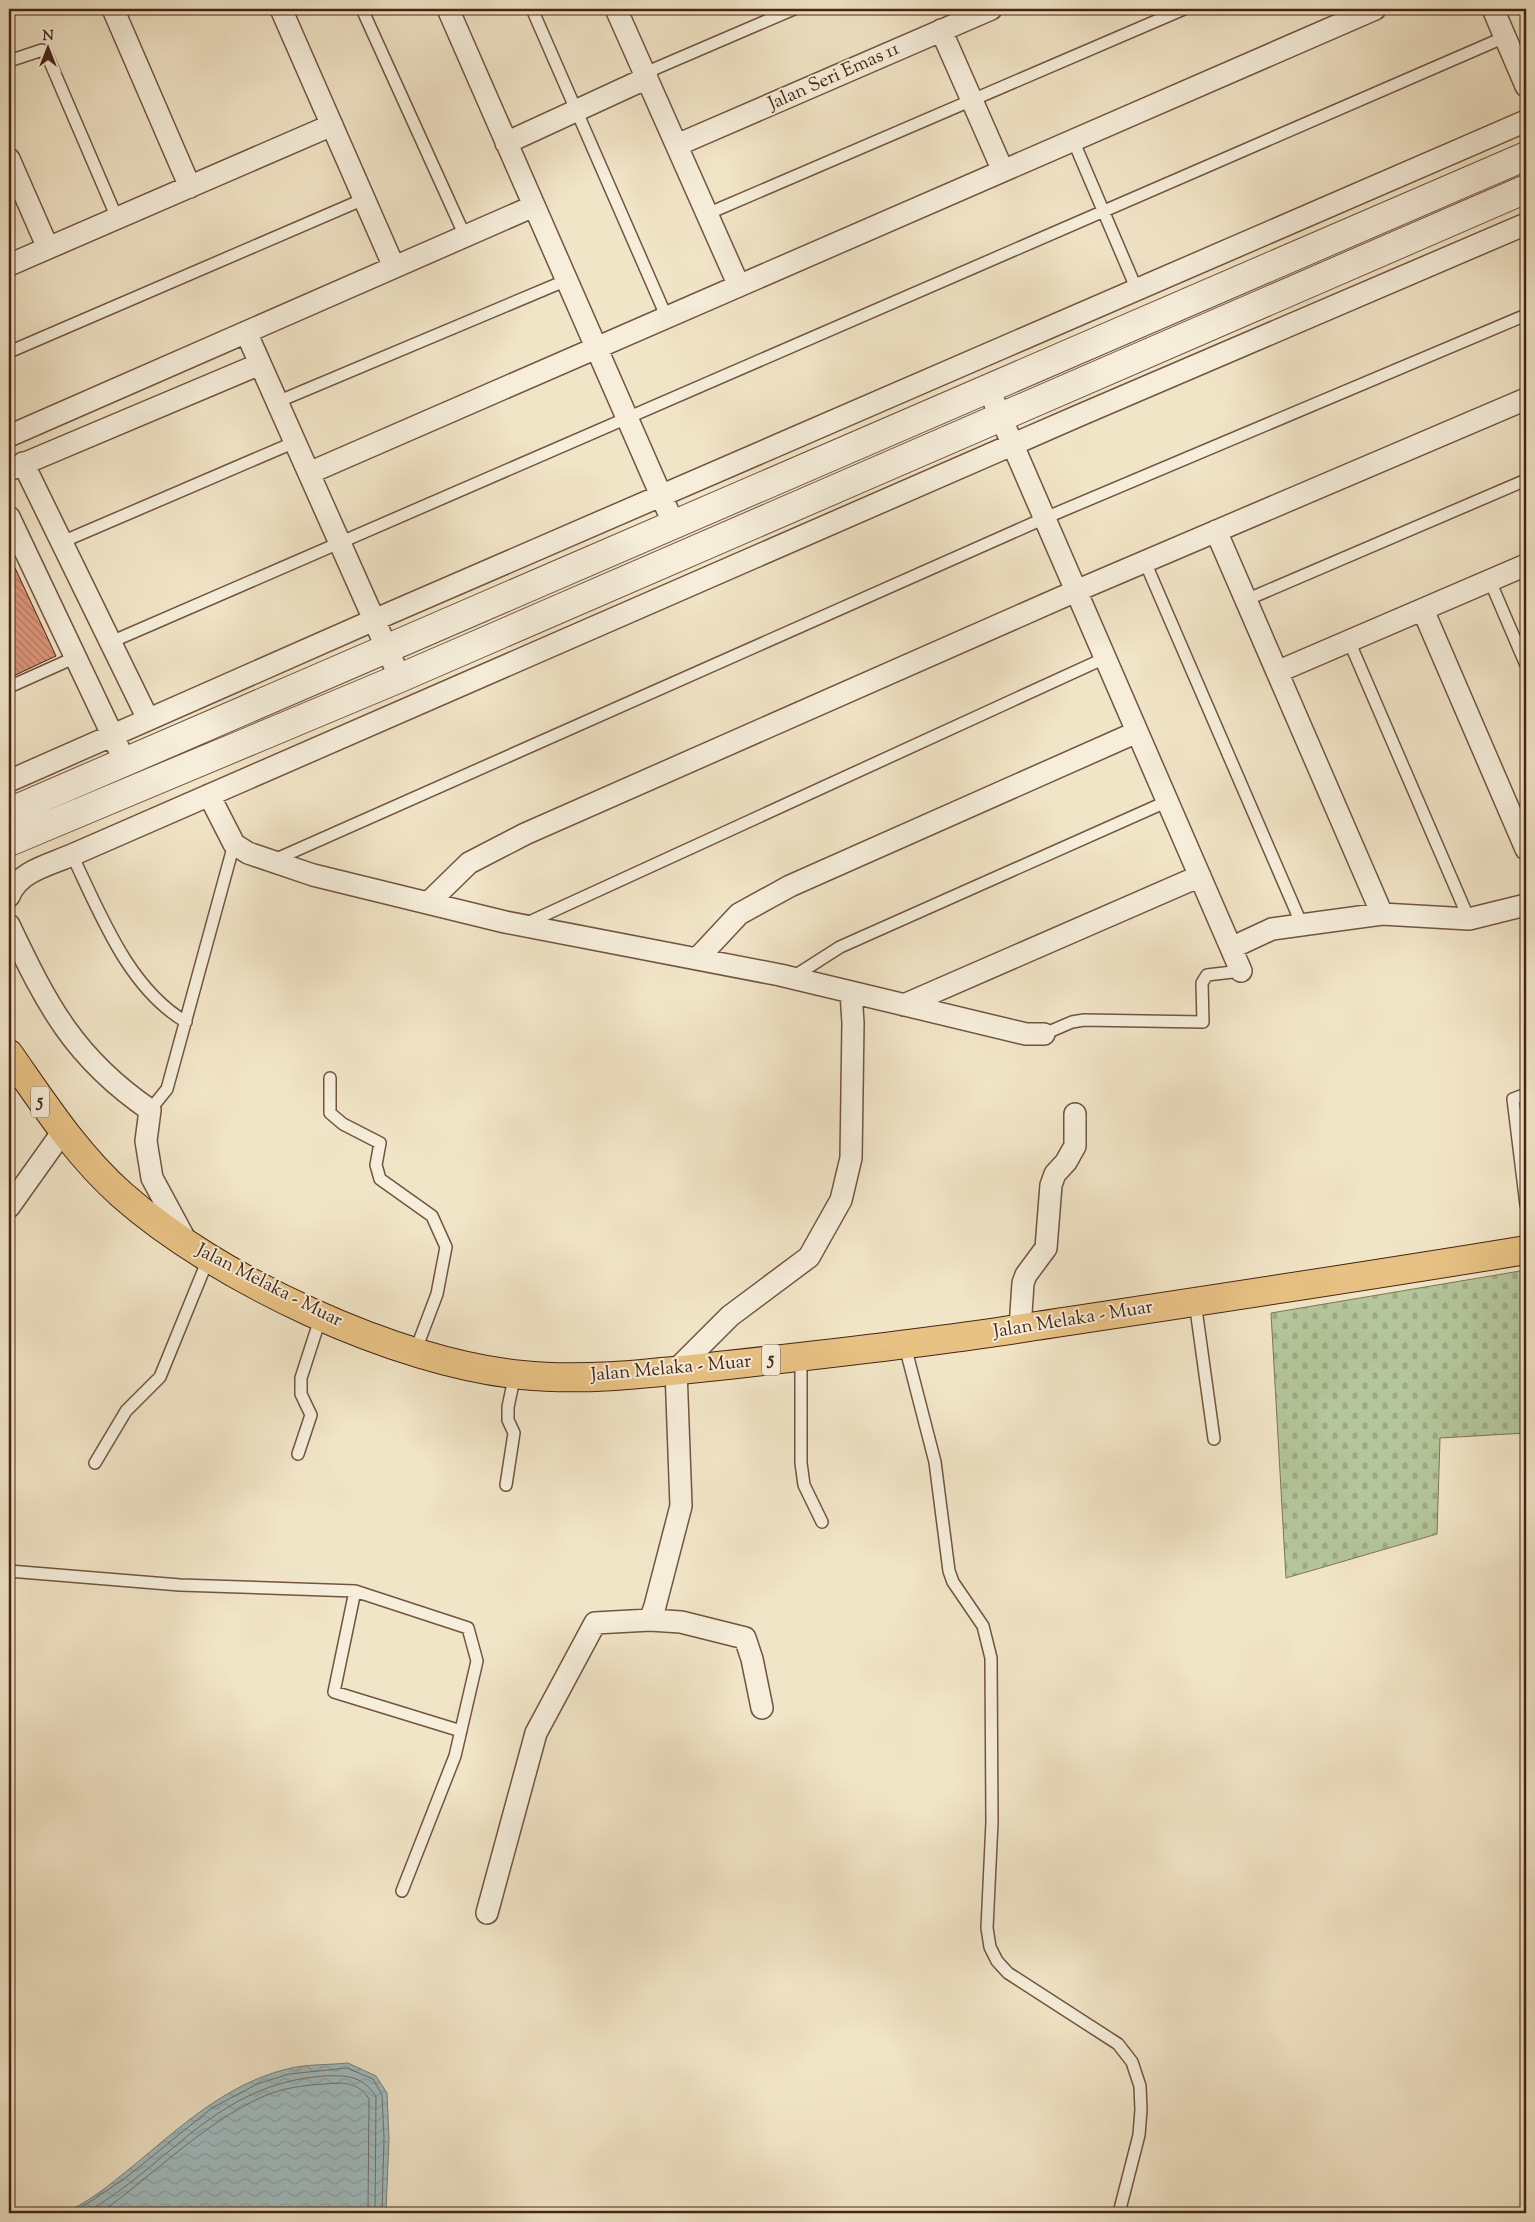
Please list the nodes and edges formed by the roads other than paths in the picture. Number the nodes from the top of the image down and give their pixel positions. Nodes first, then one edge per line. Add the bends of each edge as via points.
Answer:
1 (113, 9) edge
2 (281, 9) edge
3 (362, 9) edge
4 (448, 9) edge
5 (532, 9) edge
6 (616, 9) edge
7 (794, 9) edge
8 (991, 9) edge
9 (1184, 9) edge
10 (1375, 9) edge
11 (1493, 9) edge
12 (941, 30) junction
13 (1505, 37) junction
14 (9, 61) edge
15 (646, 75) junction
16 (1526, 86) edge
17 (972, 101) junction
18 (576, 111) junction
19 (1526, 121) edge
20 (332, 125) junction
21 (1073, 140) junction
22 (506, 143) junction
23 (677, 146) junction
24 (1526, 156) edge
25 (9, 159) edge
26 (1003, 171) junction
27 (190, 187) junction
28 (1526, 189) edge
29 (364, 199) junction
30 (534, 206) junction
31 (1103, 211) junction
32 (707, 214) junction
33 (117, 218) junction
34 (1526, 224) edge
35 (465, 236) junction
36 (48, 248) junction
37 (9, 265) edge
38 (394, 267) junction
39 (567, 280) junction
40 (739, 286) junction
41 (1137, 290) junction
42 (1526, 315) edge
43 (667, 318) junction
44 (246, 332) junction
45 (596, 348) junction
46 (9, 352) edge
47 (260, 364) junction
48 (989, 390) junction
49 (1526, 399) edge
50 (277, 402) junction
51 (1001, 417) junction
52 (626, 418) junction
53 (9, 436) edge
54 (295, 442) junction
55 (1013, 445) junction
56 (16, 467) edge
57 (309, 473) junction
58 (1526, 480) edge
59 (661, 496) junction
60 (9, 517) edge
61 (1044, 518) junction
62 (674, 525) junction
63 (1216, 531) junction
64 (62, 542) junction
65 (340, 542) junction
66 (1145, 562) junction
67 (1526, 566) edge
68 (1490, 581) junction
69 (1076, 591) junction
70 (1246, 600) junction
71 (1423, 610) junction
72 (374, 620) junction
73 (1349, 641) junction
74 (111, 642) junction
75 (387, 648) junction
76 (76, 657) junction
77 (1105, 658) junction
78 (1526, 665) edge
79 (1277, 672) junction
80 (400, 678) junction
81 (9, 687) edge
82 (148, 719) junction
83 (1137, 732) junction
84 (113, 736) junction
85 (124, 761) junction
86 (174, 772) junction
87 (9, 781) edge
88 (208, 795) junction
89 (1168, 801) junction
90 (189, 803) junction
91 (9, 812) edge
92 (9, 842) edge
93 (234, 844) junction
94 (1526, 849) edge
95 (72, 855) junction
96 (271, 861) junction
97 (1200, 876) junction
98 (9, 896) edge
99 (428, 903) junction
100 (1526, 906) edge
101 (1382, 914) junction
102 (1469, 919) junction
103 (9, 925) edge
104 (523, 925) junction
105 (1302, 925) junction
106 (1231, 948) junction
107 (697, 959) junction
108 (1241, 972) joint
109 (791, 978) junction
110 (851, 992) junction
111 (904, 1005) junction
112 (186, 1022) junction
113 (1044, 1034) joint
114 (9, 1054) edge
115 (330, 1078) dead end
116 (9, 1084) edge
117 (1526, 1094) edge
118 (150, 1110) junction
119 (1075, 1114) dead end
120 (67, 1140) junction
121 (1526, 1205) edge
122 (9, 1208) edge
123 (1526, 1250) edge
124 (198, 1251) junction
125 (1195, 1302) junction
126 (321, 1316) junction
127 (1020, 1328) junction
128 (905, 1346) junction
129 (415, 1352) junction
130 (801, 1357) junction
131 (676, 1370) junction
132 (515, 1374) junction
133 (1214, 1439) dead end
134 (298, 1454) dead end
135 (95, 1463) dead end
136 (506, 1485) dead end
137 (822, 1522) dead end
138 (9, 1571) edge
139 (355, 1591) junction
140 (650, 1620) junction
141 (762, 1708) dead end
142 (461, 1731) junction
143 (402, 1891) dead end
144 (487, 1913) dead end
145 (1119, 2213) edge

1 - 27 street
2 - 20 street
3 - 35 lane
4 - 22 street
5 - 18 lane
6 - 15 street
7 - 15 lane
8 - 12 street, Jalan Seri Emas 11
9 - 17 lane
10 - 21 street
11 - 13 street
12 - 17 street
12 - 23 street, Jalan Seri Emas 11
13 - 16 street
13 - 31 lane
14 - 33 lane via 42,50 47,55
15 - 18 street
15 - 23 street
17 - 26 street
17 - 32 lane
18 - 22 street
18 - 43 lane
19 - 41 street
20 - 27 street
20 - 29 street
21 - 26 street
21 - 31 lane
22 - 30 street
23 - 32 street
24 - 48 street
25 - 36 street
26 - 40 street
27 - 33 street
28 - 51 street
29 - 38 street
29 - 46 lane
30 - 35 street
30 - 39 street
31 - 41 lane
31 - 52 lane
32 - 40 street
33 - 36 street
34 - 55 street
35 - 38 street
36 - 37 street
38 - 44 street
39 - 45 street
39 - 50 lane
40 - 43 street
41 - 59 street
42 - 61 lane
43 - 45 street
44 - 47 street
44 - 53 street
45 - 52 street
45 - 57 street
47 - 50 street
47 - 56 street
48 - 51 street
48 - 62 street
49 - 63 street
50 - 54 street
51 - 55 street
51 - 80 street
52 - 59 street
52 - 65 lane
54 - 57 street
54 - 64 lane
55 - 61 street
55 - 88 street
56 - 64 street
57 - 65 street
58 - 70 lane
59 - 62 street
59 - 72 street
60 - 76 street
61 - 69 street
61 - 96 lane
62 - 75 street
63 - 66 street
63 - 70 street
64 - 74 street
65 - 72 street
65 - 74 lane
66 - 69 street
66 - 105 lane
67 - 68 street
68 - 71 street
68 - 78 lane
69 - 77 street
69 - 99 street via 494,848 469,862
70 - 79 street
71 - 73 street
71 - 94 street
72 - 75 street
72 - 82 street
73 - 79 street
73 - 102 lane
74 - 82 street
75 - 80 street
75 - 85 street
76 - 81 lane
76 - 84 street
77 - 83 street
77 - 104 lane
79 - 101 street
80 - 86 street
82 - 84 street
83 - 89 street
83 - 107 street via 790,886 739,914
84 - 85 street
84 - 87 street
85 - 91 street
86 - 90 street
86 - 92 street
88 - 90 street
88 - 93 street
89 - 97 street
89 - 109 lane via 840,947
90 - 95 street
93 - 96 street
93 - 112 lane
95 - 98 street via 20,878
95 - 112 lane via 120,954 166,1011
96 - 99 street via 313,875
97 - 106 street
97 - 111 street
99 - 104 street
100 - 102 street
101 - 102 street
101 - 105 street
103 - 118 street via 42,993 68,1034 122,1091
104 - 107 street
105 - 106 street via 1272,929
106 - 108 street
107 - 109 street
108 - 113 lane via 1207,976 1202,983 1203,1022 1084,1020
109 - 110 street
110 - 111 street
110 - 131 street via 851,1158 841,1200 809,1257 730,1316
111 - 113 street via 1026,1034
112 - 118 lane via 167,1089
114 - 120 main road, Jalan Melaka - Muar / 5
115 - 129 lane via 330,1113 343,1124 380,1143 376,1165 380,1179 432,1216 446,1247 437,1294
116 - 120 main road
117 - 121 lane via 1513,1099
118 - 124 street via 146,1141 152,1178
119 - 127 street via 1074,1146 1051,1185 1046,1248 1023,1283
120 - 122 street
120 - 124 main road, Jalan Melaka - Muar / 5 via 121,1194
123 - 125 main road, Jalan Melaka - Muar / 5
124 - 126 main road, Jalan Melaka - Muar / 5
124 - 135 lane via 160,1377 126,1411
125 - 127 main road, Jalan Melaka - Muar / 5
125 - 133 lane
126 - 129 main road, Jalan Melaka - Muar / 5
126 - 134 lane via 301,1378 301,1394 311,1415
127 - 128 main road, Jalan Melaka - Muar / 5
128 - 130 main road, Jalan Melaka - Muar / 5
128 - 145 lane via 935,1462 949,1571 983,1626 992,1658 992,1822 987,1928 990,1947 1008,1973 1118,2044 1132,2062 1140,2086 1141,2110
129 - 132 main road, Jalan Melaka - Muar / 5
130 - 131 main road, Jalan Melaka - Muar / 5
130 - 137 lane via 801,1463 804,1485
131 - 132 main road, Jalan Melaka - Muar / 5 via 572,1377
131 - 140 street via 681,1506
132 - 136 lane via 508,1408 508,1420 514,1433
138 - 139 lane via 180,1585
139 - 142 lane via 468,1628 477,1661
139 - 142 lane via 334,1692
140 - 141 street via 681,1622 745,1638
140 - 144 street via 595,1623 555,1693 536,1733
142 - 143 lane via 455,1756

